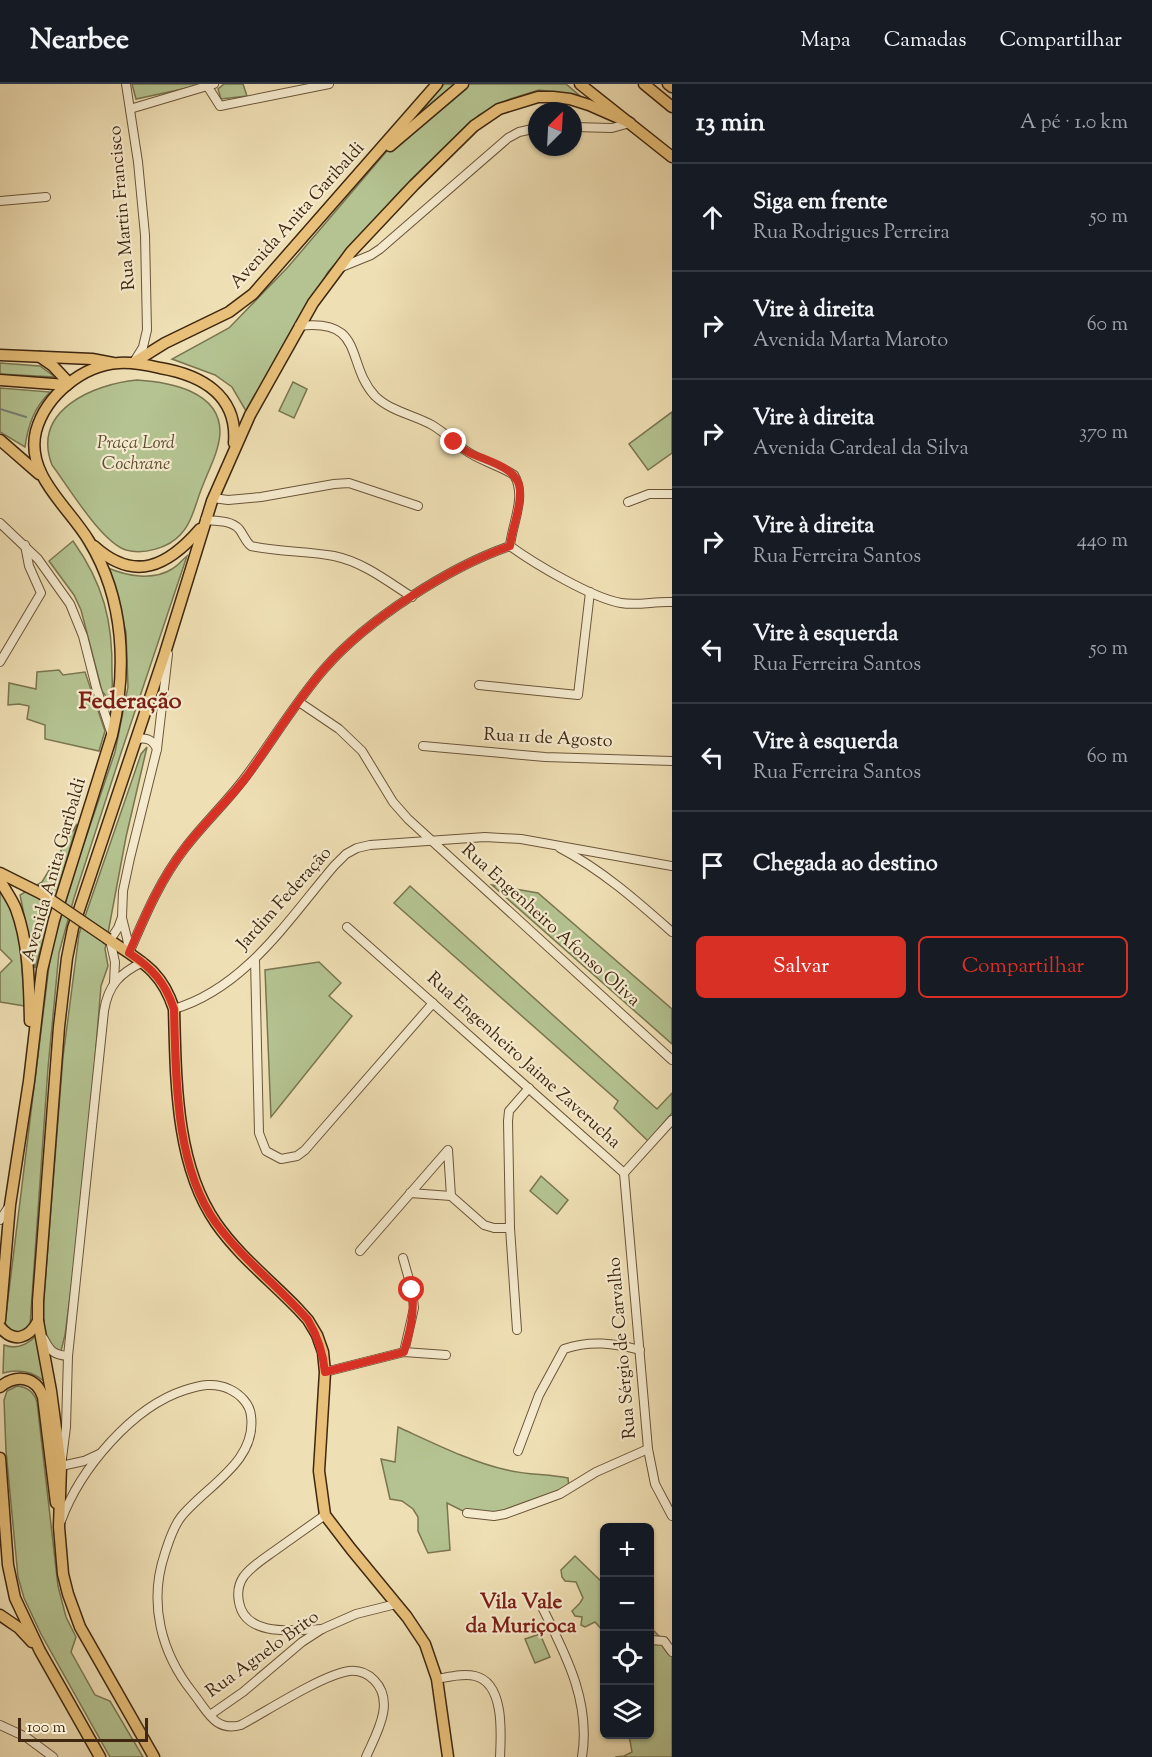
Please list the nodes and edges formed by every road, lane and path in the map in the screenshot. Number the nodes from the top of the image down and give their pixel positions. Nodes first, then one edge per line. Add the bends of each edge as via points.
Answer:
1 (126, 84) edge
2 (329, 84) edge
3 (437, 84) edge
4 (463, 84) edge
5 (580, 84) edge
6 (644, 84) edge
7 (668, 84) edge
8 (211, 86) edge
9 (672, 87) edge
10 (672, 107) edge
11 (130, 109) junction
12 (630, 123) junction
13 (582, 127) edge
14 (528, 130) edge
15 (672, 157) edge
16 (369, 163) junction
17 (46, 197) dead end
18 (0, 201) edge
19 (339, 268) junction
20 (299, 327) junction
21 (0, 355) edge
22 (39, 357) junction
23 (117, 363) junction
24 (134, 363) junction
25 (0, 380) edge
26 (68, 384) junction
27 (0, 440) edge
28 (234, 449) junction
29 (42, 477) junction
30 (672, 494) edge
31 (213, 498) junction
32 (628, 502) dead end
33 (418, 506) dead end
34 (204, 524) junction
35 (3, 525) edge
36 (0, 537) edge
37 (89, 542) junction
38 (25, 545) junction
39 (510, 546) junction
40 (590, 592) junction
41 (412, 597) junction
42 (672, 602) edge
43 (168, 643) junction
44 (1, 659) edge
45 (479, 685) dead end
46 (299, 702) junction
47 (112, 735) junction
48 (137, 739) junction
49 (423, 746) dead end
50 (157, 749) junction
51 (672, 760) edge
52 (432, 842) junction
53 (552, 844) junction
54 (672, 866) edge
55 (0, 873) edge
56 (0, 880) edge
57 (122, 917) junction
58 (347, 927) dead end
59 (672, 932) edge
60 (109, 940) junction
61 (129, 953) junction
62 (255, 959) junction
63 (143, 962) junction
64 (114, 982) junction
65 (433, 1003) junction
66 (174, 1009) junction
67 (32, 1054) junction
68 (672, 1060) edge
69 (529, 1088) junction
70 (672, 1120) edge
71 (624, 1173) junction
72 (410, 1193) junction
73 (451, 1196) junction
74 (10, 1205) junction
75 (0, 1220) edge
76 (510, 1228) junction
77 (360, 1251) dead end
78 (403, 1258) dead end
79 (0, 1320) edge
80 (38, 1321) junction
81 (0, 1327) edge
82 (517, 1330) dead end
83 (41, 1334) junction
84 (640, 1350) junction
85 (404, 1352) junction
86 (446, 1355) dead end
87 (68, 1356) junction
88 (325, 1372) junction
89 (0, 1388) edge
90 (648, 1449) junction
91 (102, 1452) junction
92 (518, 1452) dead end
93 (0, 1458) edge
94 (61, 1466) junction
95 (467, 1513) dead end
96 (325, 1515) junction
97 (672, 1516) edge
98 (58, 1527) junction
99 (2, 1532) edge
100 (396, 1604) junction
101 (542, 1607) dead end
102 (0, 1615) edge
103 (322, 1629) junction
104 (654, 1640) edge
105 (40, 1651) junction
106 (672, 1652) edge
107 (437, 1679) junction
108 (210, 1715) junction
109 (0, 1725) edge
110 (51, 1757) edge
111 (100, 1757) edge
112 (154, 1757) edge
113 (366, 1757) edge
114 (448, 1757) edge
115 (500, 1757) edge
116 (582, 1757) edge

1 - 11 street, Rua Martin Francisco
2 - 8 street via 220,106
3 - 16 main road, Avenida Anita Garibaldi
4 - 16 main road
5 - 12 main road
6 - 10 main road
7 - 9 main road
8 - 11 street
11 - 24 street, Rua Martin Francisco via 145,236 147,330
12 - 13 street via 612,128
12 - 15 main road
12 - 19 main road, Avenida Anita Garibaldi via 589,105 553,97 526,99 500,109 474,126 414,185
14 - 19 street via 508,138 371,255
16 - 24 main road, Avenida Anita Garibaldi via 242,304
17 - 18 street
19 - 20 main road, Avenida Anita Garibaldi
20 - 28 main road, Avenida Anita Garibaldi
20 - 39 street via 319,325 334,329 352,346 367,385 387,405 432,425 467,452 514,476 520,491
21 - 22 main road
22 - 23 main road
22 - 26 main road
23 - 24 main road, Avenida Anita Garibaldi
23 - 26 main road, Avenida Anita Garibaldi
24 - 28 main road, Avenida Anita Garibaldi via 179,372 213,388 233,418
25 - 26 main road
26 - 29 main road, Avenida Anita Garibaldi via 47,407 36,432 34,448
27 - 29 main road
28 - 31 main road, Avenida Anita Garibaldi
29 - 37 main road, Avenida Anita Garibaldi
30 - 32 street via 649,494
31 - 33 street via 261,497 349,483
31 - 34 main road, Avenida Anita Garibaldi
34 - 37 main road, Avenida Anita Garibaldi via 169,558 143,568 117,562
34 - 41 street via 231,523 251,546 352,561
34 - 43 main road, Avenida Anita Garibaldi
35 - 36 street
35 - 38 street
37 - 47 main road, Avenida Anita Garibaldi via 108,584 121,643 119,704
38 - 44 street via 41,593
38 - 47 street via 50,572 77,620
39 - 40 street
39 - 41 street via 463,567
40 - 42 street via 620,603
40 - 45 street via 578,695
41 - 46 street via 352,639
43 - 48 main road, Avenida Anita Garibaldi
43 - 50 street, Avenida Anita Garibaldi
46 - 52 street, Rua Engenheiro Afonso Oliva via 339,729 362,751 393,802
46 - 61 street via 246,777 170,869 150,903
47 - 67 main road, Avenida Anita Garibaldi via 48,943
48 - 50 street via 146,738
48 - 80 main road, Avenida Anita Garibaldi via 66,958
49 - 51 street, Rua 11 de Agosto via 545,758
50 - 57 street, Avenida Anita Garibaldi via 127,871
52 - 53 street, Jardim Federação via 485,837
52 - 62 street, Jardim Federação via 370,845 346,854
52 - 68 street, Rua Engenheiro Afonso Oliva
53 - 54 street, Jardim Federação
53 - 59 street via 617,885
55 - 60 main road, bridge via 42,894
56 - 67 main road via 15,907 24,942
57 - 60 street, Avenida Anita Garibaldi
57 - 61 street, Avenida Anita Garibaldi
58 - 65 street, Rua Engenheiro Jaime Zaverucha
60 - 61 main road
60 - 64 street, Avenida Anita Garibaldi via 115,962
61 - 63 main road
62 - 65 street via 259,1133 266,1151 281,1159 305,1150
62 - 66 street, Jardim Federação via 218,989
63 - 64 street
63 - 66 main road via 160,979
64 - 87 street, Avenida Anita Garibaldi via 104,1011
65 - 69 street, Rua Engenheiro Jaime Zaverucha
66 - 88 main road via 179,1112 203,1201 228,1238 308,1320 323,1352
67 - 74 main road, Avenida Anita Garibaldi
69 - 71 street, Rua Engenheiro Jaime Zaverucha
69 - 76 street via 509,1112
70 - 71 street, Rua Engenheiro Jaime Zaverucha
71 - 84 street, Rua Sérgio de Carvalho
72 - 73 street
72 - 73 street via 448,1150
72 - 77 street
73 - 76 street via 484,1225
74 - 75 street
74 - 79 main road, Avenida Anita Garibaldi
76 - 82 street
78 - 85 street via 414,1308
80 - 81 main road via 31,1332 20,1338
80 - 83 main road, Avenida Anita Garibaldi
83 - 87 street, Avenida Anita Garibaldi via 52,1353
83 - 94 main road, Avenida Anita Garibaldi
84 - 90 street, Rua Sérgio de Carvalho
84 - 92 street via 603,1343 564,1349 539,1395
85 - 86 street
85 - 88 street
87 - 94 street, Avenida Anita Garibaldi
88 - 96 main road via 320,1471
89 - 98 main road via 8,1381 24,1378 41,1391
90 - 95 street via 596,1472 560,1494 505,1514
90 - 97 street, Rua Sérgio de Carvalho via 656,1484
91 - 94 street, Rua Agnelo Brito
91 - 98 street, Rua Agnelo Brito via 74,1493
91 - 108 street, Rua Agnelo Brito via 148,1409 195,1387 222,1386 249,1407 251,1428 242,1454 180,1518 158,1579 158,1616 167,1653
93 - 99 main road
94 - 98 main road, Avenida Anita Garibaldi
96 - 100 main road
96 - 103 street via 252,1567 237,1595 245,1616 264,1628
98 - 112 main road, Avenida Anita Garibaldi via 63,1574 74,1612
99 - 105 main road via 15,1598
100 - 103 street, Rua Agnelo Brito via 356,1614
100 - 107 main road via 425,1644
101 - 116 street via 578,1688 584,1716
102 - 105 main road via 19,1628
103 - 108 street, Rua Agnelo Brito
104 - 106 street via 664,1641
105 - 111 main road
107 - 114 main road
107 - 115 street via 476,1676 486,1682 501,1715
108 - 113 street via 224,1727 241,1725 324,1680 356,1671 374,1680 384,1699 383,1716
109 - 110 street

